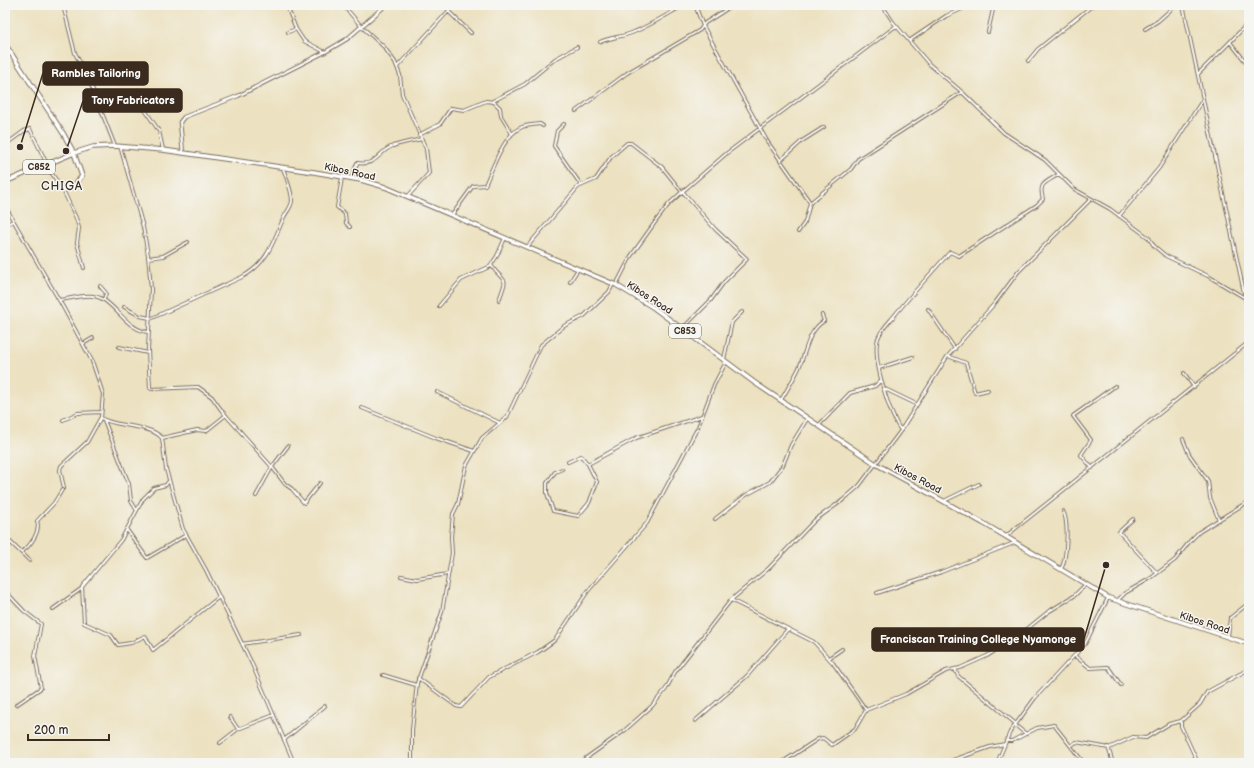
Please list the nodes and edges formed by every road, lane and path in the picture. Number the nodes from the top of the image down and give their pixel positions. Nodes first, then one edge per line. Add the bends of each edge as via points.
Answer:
1 (63, 5) edge
2 (296, 5) edge
3 (343, 5) edge
4 (386, 5) edge
5 (454, 5) edge
6 (684, 5) edge
7 (695, 5) edge
8 (733, 5) edge
9 (882, 5) edge
10 (971, 5) edge
11 (994, 5) edge
12 (1093, 5) edge
13 (1176, 5) edge
14 (1183, 5) edge
15 (448, 12) junction
16 (1249, 22) edge
17 (704, 26) junction
18 (896, 26) junction
19 (362, 27) junction
20 (296, 29) junction
21 (1145, 29) dead end
22 (288, 32) dead end
23 (988, 32) dead end
24 (471, 33) dead end
25 (909, 41) junction
26 (600, 42) dead end
27 (1230, 42) junction
28 (5, 44) edge
29 (577, 47) dead end
30 (325, 52) junction
31 (1028, 61) dead end
32 (1249, 66) edge
33 (397, 67) junction
34 (1198, 74) junction
35 (962, 92) junction
36 (1203, 98) junction
37 (139, 101) dead end
38 (491, 101) junction
39 (576, 111) dead end
40 (564, 124) dead end
41 (543, 126) dead end
42 (824, 127) dead end
43 (760, 128) junction
44 (512, 134) junction
45 (419, 136) junction
46 (422, 139) junction
47 (5, 144) edge
48 (115, 146) junction
49 (120, 146) junction
50 (163, 150) junction
51 (74, 153) junction
52 (183, 153) junction
53 (780, 161) junction
54 (46, 164) junction
55 (282, 167) junction
56 (1059, 174) junction
57 (342, 176) junction
58 (352, 178) junction
59 (5, 182) edge
60 (581, 185) junction
61 (63, 190) junction
62 (683, 192) junction
63 (408, 196) junction
64 (1091, 199) junction
65 (810, 204) junction
66 (5, 206) edge
67 (452, 216) junction
68 (1119, 216) junction
69 (13, 221) junction
70 (5, 225) edge
71 (350, 227) dead end
72 (798, 232) dead end
73 (505, 238) junction
74 (188, 242) dead end
75 (527, 248) junction
76 (148, 258) junction
77 (491, 266) junction
78 (84, 268) dead end
79 (578, 269) junction
80 (570, 282) dead end
81 (614, 284) junction
82 (100, 286) dead end
83 (1245, 298) junction
84 (104, 299) junction
85 (59, 300) junction
86 (499, 300) dead end
87 (5, 303) edge
88 (439, 306) dead end
89 (124, 307) dead end
90 (928, 309) dead end
91 (742, 312) dead end
92 (822, 315) dead end
93 (1249, 316) edge
94 (150, 318) junction
95 (5, 326) edge
96 (682, 328) junction
97 (148, 332) junction
98 (93, 338) dead end
99 (1249, 342) edge
100 (83, 344) junction
101 (119, 347) dead end
102 (955, 349) junction
103 (148, 353) junction
104 (948, 356) junction
105 (913, 357) dead end
106 (725, 360) junction
107 (879, 368) junction
108 (1184, 373) dead end
109 (881, 380) junction
110 (1115, 386) dead end
111 (1194, 387) junction
112 (883, 388) junction
113 (988, 390) dead end
114 (437, 392) dead end
115 (781, 401) junction
116 (916, 404) junction
117 (362, 408) dead end
118 (101, 412) junction
119 (226, 415) junction
120 (101, 416) junction
121 (702, 416) junction
122 (807, 419) junction
123 (63, 420) dead end
124 (104, 420) junction
125 (500, 423) junction
126 (818, 426) junction
127 (902, 429) junction
128 (162, 438) junction
129 (1183, 439) dead end
130 (288, 446) dead end
131 (474, 451) junction
132 (568, 462) dead end
133 (588, 464) junction
134 (876, 464) junction
135 (272, 467) junction
136 (1092, 468) junction
137 (562, 469) dead end
138 (169, 482) junction
139 (320, 483) dead end
140 (979, 484) dead end
141 (256, 496) dead end
142 (944, 501) junction
143 (1249, 501) edge
144 (136, 510) junction
145 (1063, 511) dead end
146 (715, 519) dead end
147 (1134, 519) dead end
148 (1219, 520) junction
149 (127, 530) junction
150 (186, 535) junction
151 (1006, 536) junction
152 (5, 538) edge
153 (1016, 542) junction
154 (21, 552) junction
155 (30, 561) dead end
156 (1061, 569) junction
157 (1158, 573) junction
158 (448, 574) junction
159 (401, 576) dead end
160 (1086, 584) junction
161 (82, 588) junction
162 (5, 591) edge
163 (877, 593) dead end
164 (219, 597) junction
165 (1109, 598) junction
166 (731, 600) junction
167 (1117, 601) junction
168 (1249, 603) edge
169 (53, 609) dead end
170 (788, 630) junction
171 (301, 635) dead end
172 (1228, 638) junction
173 (242, 644) junction
174 (1249, 644) edge
175 (842, 649) dead end
176 (1075, 656) junction
177 (829, 658) junction
178 (955, 669) junction
179 (1249, 669) edge
180 (383, 675) dead end
181 (418, 678) junction
182 (416, 685) junction
183 (1121, 685) dead end
184 (16, 705) dead end
185 (325, 706) dead end
186 (866, 710) junction
187 (274, 715) junction
188 (230, 717) dead end
189 (695, 721) dead end
190 (1181, 721) junction
191 (1016, 724) junction
192 (238, 729) junction
193 (1026, 734) junction
194 (284, 740) junction
195 (1006, 741) junction
196 (220, 743) dead end
197 (1005, 744) junction
198 (1071, 746) junction
199 (1108, 748) junction
200 (1249, 758) edge
201 (294, 763) edge
202 (412, 763) edge
203 (579, 763) edge
204 (781, 763) edge
205 (945, 763) edge
206 (997, 763) edge
207 (1084, 763) edge
208 (1113, 763) edge
209 (1198, 763) edge
210 (1243, 763) edge

1 - 48 street via 75,53 89,80
2 - 20 street via 288,9
3 - 19 street
4 - 19 street
5 - 15 street
6 - 26 street via 635,32
7 - 17 street
8 - 17 street
9 - 18 street
10 - 25 street via 946,16
11 - 23 street
12 - 31 street via 1038,49
13 - 21 street
14 - 34 street
15 - 24 street
15 - 33 street
16 - 27 street
17 - 39 street via 627,73
17 - 43 street
18 - 25 street
18 - 43 street
19 - 30 street
19 - 33 street via 384,47
20 - 22 street
20 - 30 street via 304,41
25 - 35 street via 935,69
27 - 32 street
27 - 34 street
28 - 51 main road
29 - 38 street via 555,58 525,84
30 - 52 street via 238,96 184,117 180,122
33 - 45 street via 402,94
34 - 36 street
35 - 56 street via 999,128 1045,160
35 - 65 street via 858,159 851,169
36 - 68 street via 1159,168
36 - 83 street
37 - 50 street via 160,131
38 - 44 street via 500,108 501,116
38 - 45 street via 464,110 451,108 440,124
40 - 60 street via 558,131 554,146
41 - 44 street via 540,124 523,127
42 - 53 street via 802,141
43 - 53 street
43 - 62 street via 702,173
44 - 67 street via 491,168 485,185 473,186
45 - 46 street
46 - 58 street via 392,146 372,162 357,163
46 - 63 street via 427,152 429,174
47 - 54 street via 30,129
48 - 49 main road, Kibos Road / C853
48 - 51 main road, Kibos Road / C853 via 93,147
49 - 50 main road, Kibos Road / C853
49 - 76 street via 144,227
50 - 52 main road, Kibos Road / C853
51 - 54 main road, C852
51 - 61 main road via 82,176 74,186
52 - 55 main road, Kibos Road / C853
53 - 65 street
54 - 59 main road, C852
54 - 61 street
55 - 57 main road, Kibos Road / C853
55 - 94 street via 292,203 266,256 242,277
56 - 64 street via 1074,189
56 - 107 street via 1042,186 1040,190 1043,199 1036,205 959,256 950,252 908,298 880,334 877,357
57 - 58 main road, Kibos Road / C853
57 - 71 street via 337,207 345,214 346,223
58 - 63 main road, Kibos Road / C853
60 - 62 street via 596,179 612,156 628,142 662,167
60 - 75 street
61 - 78 street via 79,224 77,243
62 - 81 street via 669,204 656,221
62 - 96 street via 715,229 747,259
63 - 67 main road, Kibos Road / C853
64 - 68 street
64 - 102 street via 1018,272
65 - 72 street via 805,222
66 - 69 street
67 - 73 main road, Kibos Road / C853
68 - 83 street via 1149,238 1166,256 1208,276
69 - 70 street
69 - 85 street
73 - 75 main road, Kibos Road / C853
73 - 77 street
74 - 76 street via 163,256
75 - 79 main road, Kibos Road / C853
76 - 94 street
77 - 86 street via 505,282
77 - 88 street via 461,280
79 - 80 street
79 - 81 main road, Kibos Road / C853
81 - 96 main road, Kibos Road / C853
81 - 125 street via 584,316 564,326 541,345 512,409
82 - 84 street via 106,293
83 - 93 street
84 - 85 street via 86,295
84 - 97 street via 132,325
85 - 100 street
87 - 95 street
89 - 94 street via 140,316
90 - 102 street
91 - 106 street via 732,322
92 - 115 street via 824,321 811,336 798,370
94 - 97 street
96 - 106 main road, Kibos Road / C853
97 - 103 street
98 - 100 street
99 - 111 street
100 - 118 street via 99,381 103,400
101 - 103 street
102 - 104 street
103 - 119 street via 151,389 196,386 212,397
104 - 113 street via 966,363 976,393
104 - 116 street
105 - 107 street
106 - 115 main road, Kibos Road / C853
106 - 121 street
107 - 109 street
108 - 111 street
109 - 112 street
109 - 126 street via 875,386 850,394
110 - 136 street via 1073,416 1091,440 1081,454
111 - 136 street
112 - 116 street
112 - 127 street via 898,426
114 - 125 street
115 - 122 main road, Kibos Road / C853
116 - 127 street
117 - 131 street
118 - 120 street
118 - 123 street via 78,412
119 - 128 street via 207,431 197,430
119 - 135 street
120 - 124 street
120 - 154 street via 87,442 61,466 63,489 38,521 36,535
121 - 133 street via 636,438
121 - 181 street via 647,523 588,592 555,640 538,652 489,677 462,706 456,706
122 - 126 main road, Kibos Road / C853
122 - 146 street via 793,441 783,465 770,482 746,495
124 - 128 street via 143,429
124 - 144 street via 129,484 131,501
125 - 131 street via 482,438
126 - 134 main road, Kibos Road / C853
127 - 134 street
128 - 138 street
129 - 148 street via 1189,454 1209,484 1210,498
130 - 135 street
131 - 158 street via 466,466 458,504 454,511
132 - 133 street via 581,456
133 - 137 street via 597,482 589,503 578,516 552,511 550,507 547,483 555,472
134 - 142 main road, Kibos Road / C853
134 - 166 street via 851,493 815,520 769,568
135 - 139 street via 304,503
135 - 141 street
136 - 151 street
138 - 144 street via 154,488
138 - 150 street
140 - 142 street
142 - 151 main road, Kibos Road / C853
143 - 148 street
144 - 149 street
145 - 156 street via 1066,519 1067,552
147 - 157 street via 1119,532
148 - 157 street via 1194,536 1174,560
149 - 150 street via 147,558
149 - 161 street
150 - 164 street
151 - 153 main road, Kibos Road / C853
152 - 154 street
153 - 156 main road, Kibos Road / C853
153 - 163 street via 941,572
154 - 155 street
156 - 160 main road, Kibos Road / C853
157 - 167 street via 1123,594
158 - 159 street via 417,579
158 - 181 street via 442,612
160 - 165 main road, Kibos Road / C853
160 - 178 street via 1074,596 1048,612 1018,637 987,656
161 - 164 street via 84,623 111,635 118,645 131,643 146,636 154,650
161 - 169 street
162 - 184 street via 41,624 35,656 41,688
164 - 173 street
165 - 167 main road, Kibos Road / C853
165 - 176 street via 1090,637
166 - 170 street
166 - 203 street via 675,672 658,700 624,730
167 - 172 main road, Kibos Road / C853
168 - 172 street via 1230,618
170 - 177 street via 812,640
170 - 189 street via 745,678
171 - 173 street
172 - 174 main road, Kibos Road / C853
173 - 187 street
175 - 177 street
176 - 183 street via 1090,668 1108,667
176 - 191 street
177 - 186 street
178 - 186 street via 899,697
178 - 191 street via 958,676
179 - 190 street via 1207,692 1200,704
180 - 182 street
181 - 182 street
182 - 202 street
185 - 194 street
186 - 204 street via 855,729 839,741 831,745 823,738 818,739
187 - 192 street
187 - 194 street
188 - 192 street
190 - 199 street via 1169,724 1146,738 1133,737
190 - 209 street
191 - 193 street
191 - 195 street
192 - 196 street
193 - 195 street
193 - 198 street via 1037,728 1052,725
194 - 201 street
195 - 197 street
197 - 205 street
197 - 206 street
198 - 199 street via 1076,742
198 - 207 street
199 - 208 street
200 - 210 street

